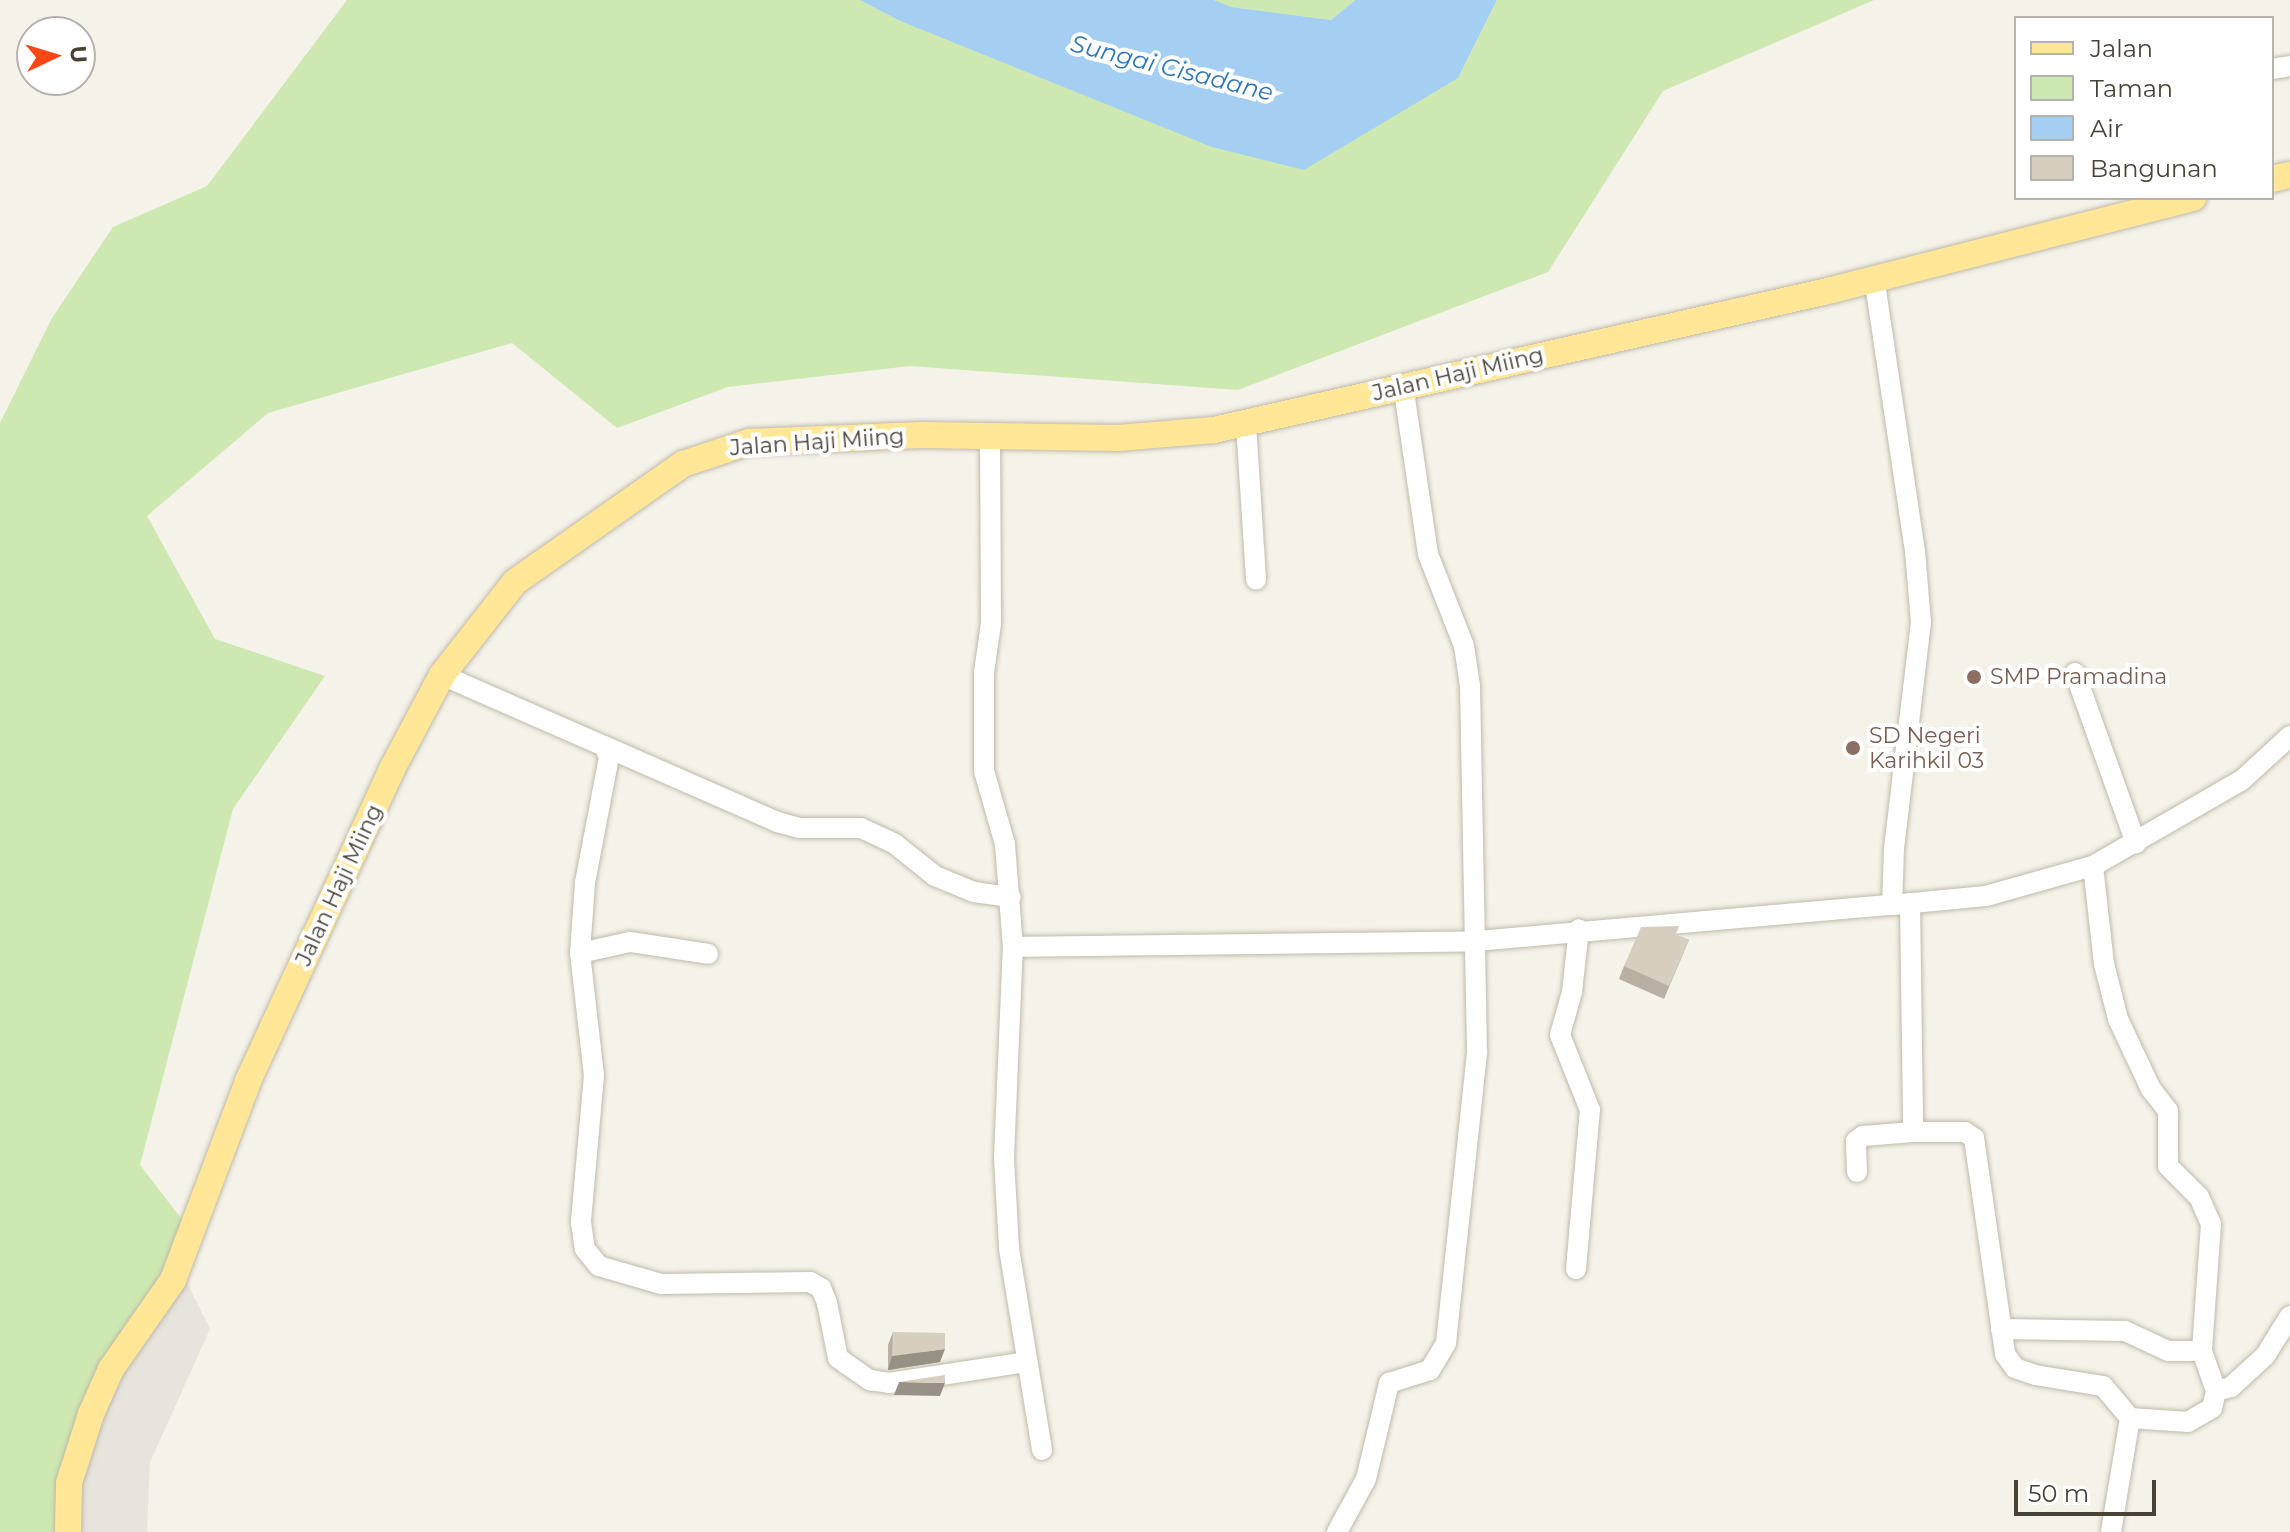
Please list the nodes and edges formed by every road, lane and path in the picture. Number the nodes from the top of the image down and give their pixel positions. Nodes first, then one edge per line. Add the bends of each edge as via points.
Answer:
1 (2185, 200) edge
2 (1874, 277) junction
3 (1403, 385) junction
4 (1246, 424) junction
5 (990, 437) junction
6 (1256, 580) dead end
7 (2075, 673) dead end
8 (442, 675) junction
9 (2290, 736) edge
10 (604, 746) junction
11 (2136, 843) junction
12 (2093, 866) junction
13 (1011, 897) junction
14 (1901, 904) junction
15 (1579, 929) junction
16 (1477, 941) junction
17 (1013, 947) junction
18 (580, 953) junction
19 (708, 954) dead end
20 (1913, 1132) junction
21 (1857, 1172) dead end
22 (1576, 1269) dead end
23 (2290, 1316) edge
24 (2001, 1329) junction
25 (2202, 1351) junction
26 (1027, 1362) junction
27 (2216, 1391) junction
28 (2130, 1418) junction
29 (1042, 1450) dead end
30 (68, 1532) edge
31 (1337, 1532) edge
32 (2111, 1532) edge

1 - 2 main road, Jalan Haji Miing
2 - 3 main road, Jalan Haji Miing
2 - 14 street via 1921,622 1894,849
3 - 4 main road, Jalan Haji Miing
3 - 16 street via 1428,554 1464,646 1470,686
4 - 5 main road, Jalan Haji Miing via 1118,438
4 - 6 street
5 - 8 main road, Jalan Haji Miing via 749,442 704,454 530,569
5 - 13 street via 991,623 984,673 984,771 1005,844
7 - 11 street
8 - 10 street
8 - 30 main road, Jalan Haji Miing via 392,769 248,1081 173,1280 111,1369 91,1414 69,1483
9 - 11 street via 2242,780
10 - 13 street via 777,822 799,828 861,828 895,844 935,876 974,892
10 - 18 street via 609,757 585,883
11 - 12 street
12 - 14 street via 1986,896
12 - 25 street via 2104,964 2118,1019 2151,1089 2168,1111 2168,1166 2185,1189 2199,1197 2211,1224
13 - 17 street
14 - 15 street
14 - 20 street
15 - 16 street
15 - 22 street via 1572,992 1560,1035 1590,1110
16 - 17 street
16 - 31 street via 1477,1051 1446,1343 1430,1370 1389,1383 1366,1479
17 - 26 street via 1004,1158 1009,1248
18 - 19 street via 630,942
18 - 26 street via 594,1075 581,1222 585,1249 599,1266 661,1284 810,1282 821,1288 827,1303 838,1358 870,1380 889,1383
20 - 21 street via 1863,1136 1856,1141
20 - 24 street via 1965,1132 1974,1138
23 - 27 street via 2265,1356 2231,1387
24 - 25 street via 2125,1331 2168,1351
24 - 28 street via 2005,1354 2015,1368 2091,1381 2110,1392
25 - 27 street
26 - 29 street
27 - 28 street via 2212,1408 2201,1418
28 - 32 street

